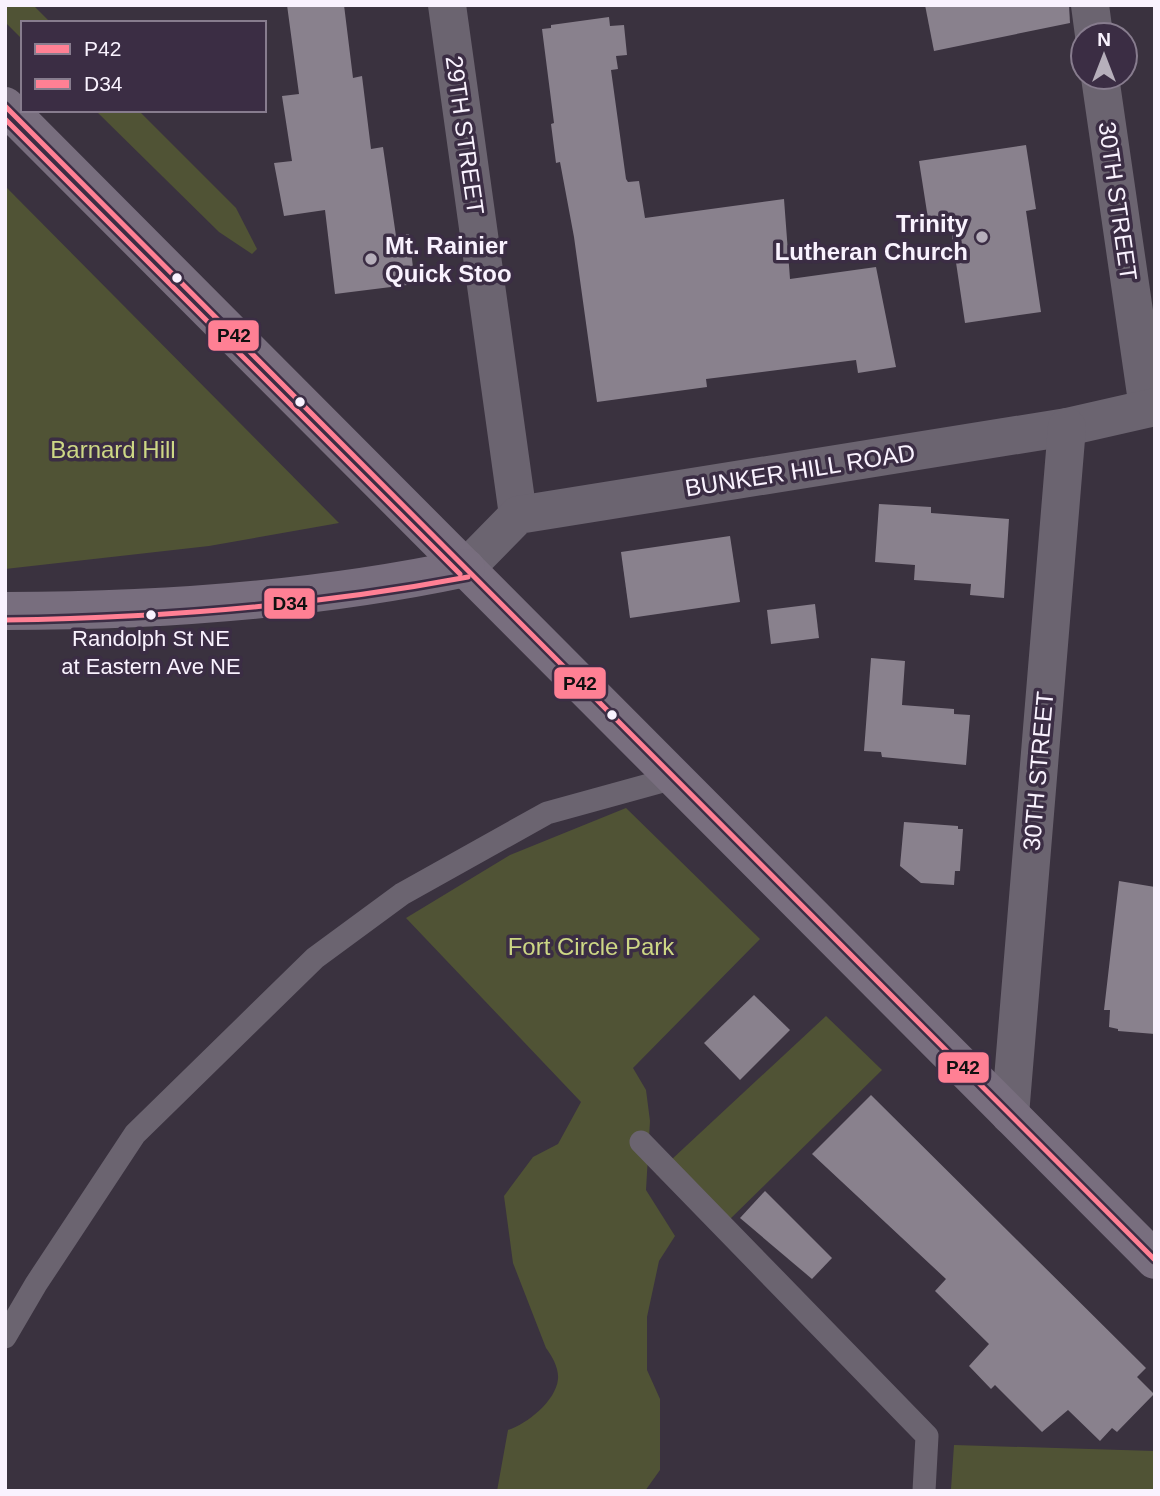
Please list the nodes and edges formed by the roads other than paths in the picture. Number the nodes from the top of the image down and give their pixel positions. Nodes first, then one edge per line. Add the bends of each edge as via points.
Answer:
1 (447, 5) edge
2 (1102, 91) edge
3 (5, 106) edge
4 (1151, 408) edge
5 (1067, 427) junction
6 (518, 515) junction
7 (466, 568) junction
8 (5, 611) edge
9 (674, 778) junction
10 (1010, 1115) junction
11 (641, 1142) dead end
12 (1155, 1260) edge
13 (5, 1337) edge
14 (924, 1491) edge

1 - 6 street, 29TH STREET
2 - 4 street, 30TH STREET
3 - 7 main road
4 - 5 street, BUNKER HILL ROAD
5 - 6 street, BUNKER HILL ROAD
5 - 10 street, 30TH STREET
6 - 7 street
7 - 8 main road via 389,584 299,595
7 - 9 main road
9 - 10 main road
9 - 13 lane via 547,813 402,894 315,958 135,1134
10 - 12 main road
11 - 14 lane via 927,1436

